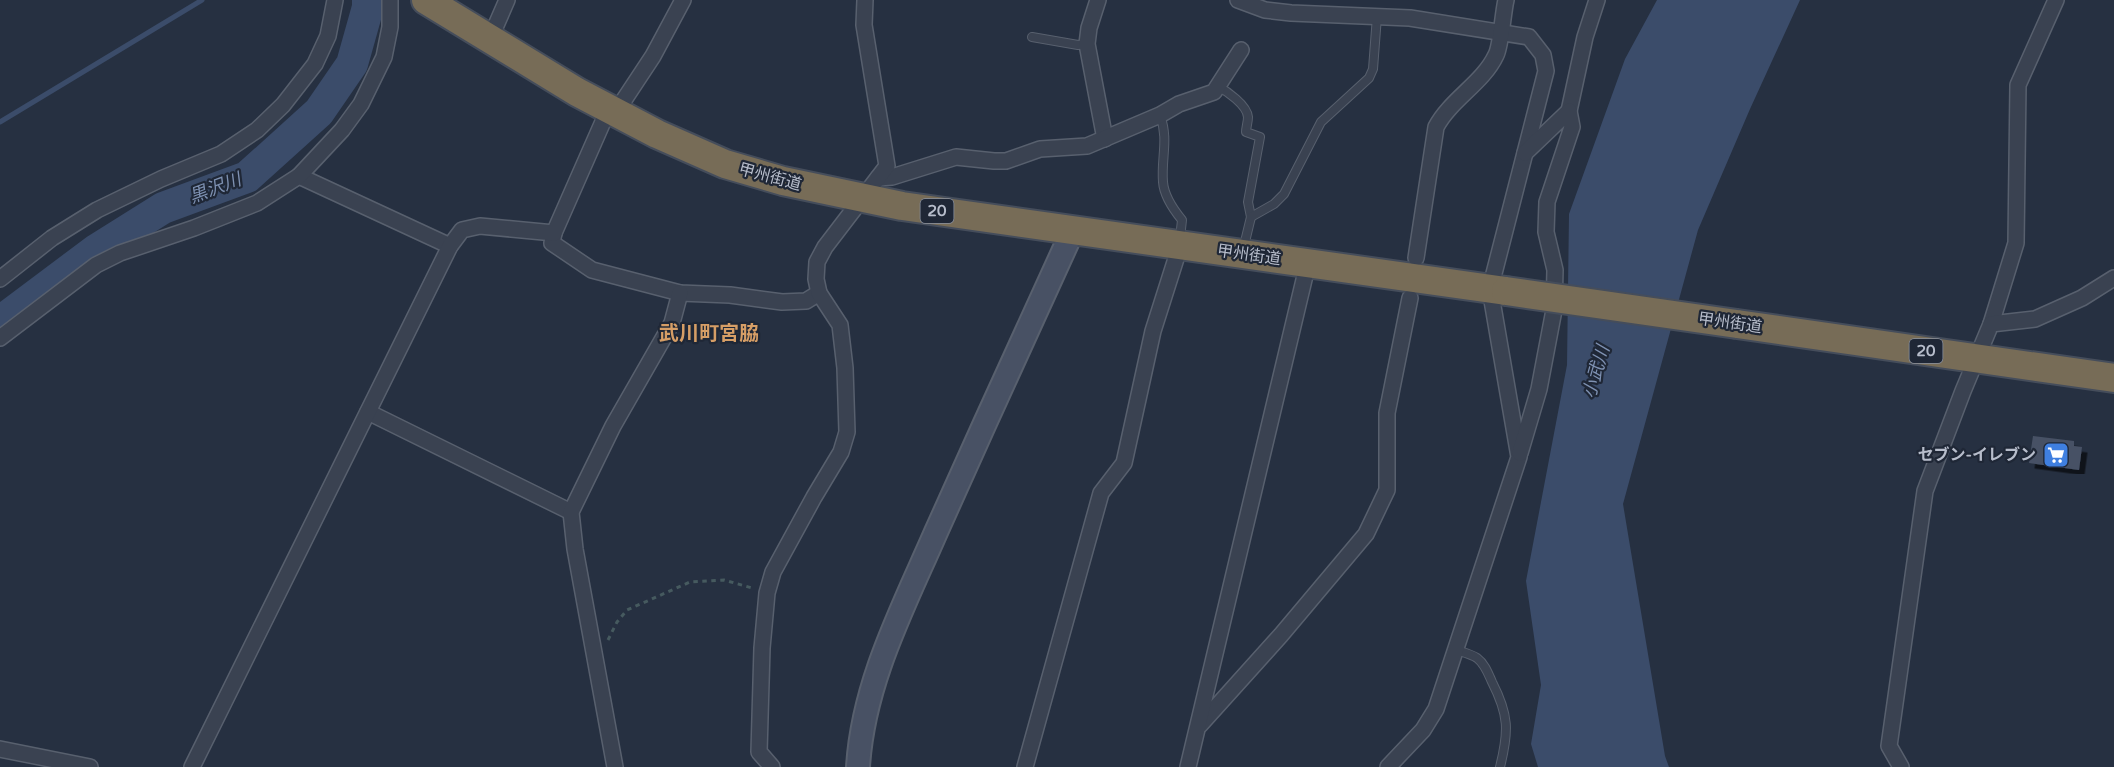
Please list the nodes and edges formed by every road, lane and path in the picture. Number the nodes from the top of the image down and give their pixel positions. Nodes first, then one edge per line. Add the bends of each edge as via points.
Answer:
1 (335, 0) edge
2 (390, 0) edge
3 (426, 0) edge
4 (507, 0) edge
5 (683, 0) edge
6 (865, 0) edge
7 (1098, 0) edge
8 (1238, 0) edge
9 (1506, 0) edge
10 (1597, 0) edge
11 (2056, 0) edge
12 (1278, 5) edge
13 (1377, 15) junction
14 (1500, 33) junction
15 (1032, 37) dead end
16 (490, 39) junction
17 (1087, 44) junction
18 (1240, 50) dead end
19 (1217, 86) junction
20 (612, 110) junction
21 (1569, 111) junction
22 (1160, 115) junction
23 (1105, 138) junction
24 (1525, 153) junction
25 (299, 176) junction
26 (870, 189) junction
27 (1251, 217) junction
28 (1073, 230) junction
29 (554, 233) junction
30 (450, 246) junction
31 (1180, 246) junction
32 (1242, 254) junction
33 (1416, 258) dead end
34 (1308, 263) junction
35 (2114, 278) edge
36 (0, 279) edge
37 (1498, 290) junction
38 (680, 293) junction
39 (819, 293) junction
40 (1410, 298) dead end
41 (1990, 324) junction
42 (0, 338) edge
43 (1977, 359) junction
44 (2114, 378) edge
45 (368, 412) junction
46 (1519, 457) junction
47 (571, 512) junction
48 (767, 593) junction
49 (1456, 650) junction
50 (594, 652) junction
51 (1198, 728) junction
52 (0, 749) edge
53 (90, 767) edge
54 (192, 767) edge
55 (615, 767) edge
56 (771, 767) edge
57 (858, 767) edge
58 (1025, 767) edge
59 (1188, 767) edge
60 (1388, 767) edge
61 (1500, 767) edge
62 (1901, 767) edge

1 - 36 street via 328,36 315,64 283,105 257,129 221,154 97,210 52,238
2 - 25 street via 384,57 361,104
3 - 16 highway, 甲州街道 / 20
4 - 16 street
5 - 20 street via 653,56
6 - 26 street via 864,25 887,166
7 - 17 street
8 - 12 street via 1265,10
9 - 14 street
10 - 21 street
11 - 41 street via 2018,85 2016,243
12 - 13 street
13 - 14 street
13 - 27 lane via 1369,78 1321,122 1284,194
14 - 24 street via 1529,37 1543,55 1546,71
14 - 33 street via 1498,52 1491,64 1444,112 1436,127
15 - 17 lane
16 - 20 highway, 甲州街道 / 20
17 - 23 street
18 - 19 street
19 - 22 street via 1214,92
19 - 27 lane via 1245,110 1246,132 1260,138 1248,202
20 - 26 highway, 甲州街道 / 20 via 725,164 783,182
20 - 29 street
21 - 24 street
21 - 46 street via 1572,127 1547,202 1546,232 1555,270 1554,310 1539,389
22 - 23 street
22 - 31 lane via 1165,130 1163,184 1170,205 1182,220
23 - 26 street via 1087,146 1040,149 1006,160 956,157 891,177
24 - 37 street
25 - 30 street
25 - 42 street via 257,203 96,265
26 - 28 highway, 甲州街道 / 20
26 - 39 street via 817,262
27 - 32 lane
28 - 31 highway, 甲州街道 / 20
28 - 57 street via 881,659 867,706
29 - 30 street via 480,226 462,230
29 - 38 street via 552,243 592,270
30 - 45 street
31 - 32 highway, 甲州街道 / 20
31 - 58 street via 1153,331 1124,463 1101,493
32 - 34 highway, 甲州街道 / 20
34 - 37 highway, 甲州街道 / 20
34 - 51 street
35 - 41 street via 2082,298 2035,319
37 - 43 highway, 甲州街道 / 20, bridge
37 - 46 street
38 - 39 street via 782,302 806,301
38 - 47 street via 672,323 613,426
39 - 48 street via 840,325 847,432 841,452 773,572
40 - 51 street via 1387,413 1387,490 1366,534
41 - 43 street
43 - 44 highway, 甲州街道 / 20
43 - 62 street via 1925,491 1889,746
45 - 47 street
45 - 54 street
46 - 49 street
47 - 50 street
48 - 50 path via 724,580 690,582 627,610 604,647
48 - 56 street via 759,752
49 - 60 street via 1436,709 1423,730
49 - 61 lane via 1476,657 1484,665 1500,697 1508,730
50 - 55 street
51 - 59 street
52 - 53 street

